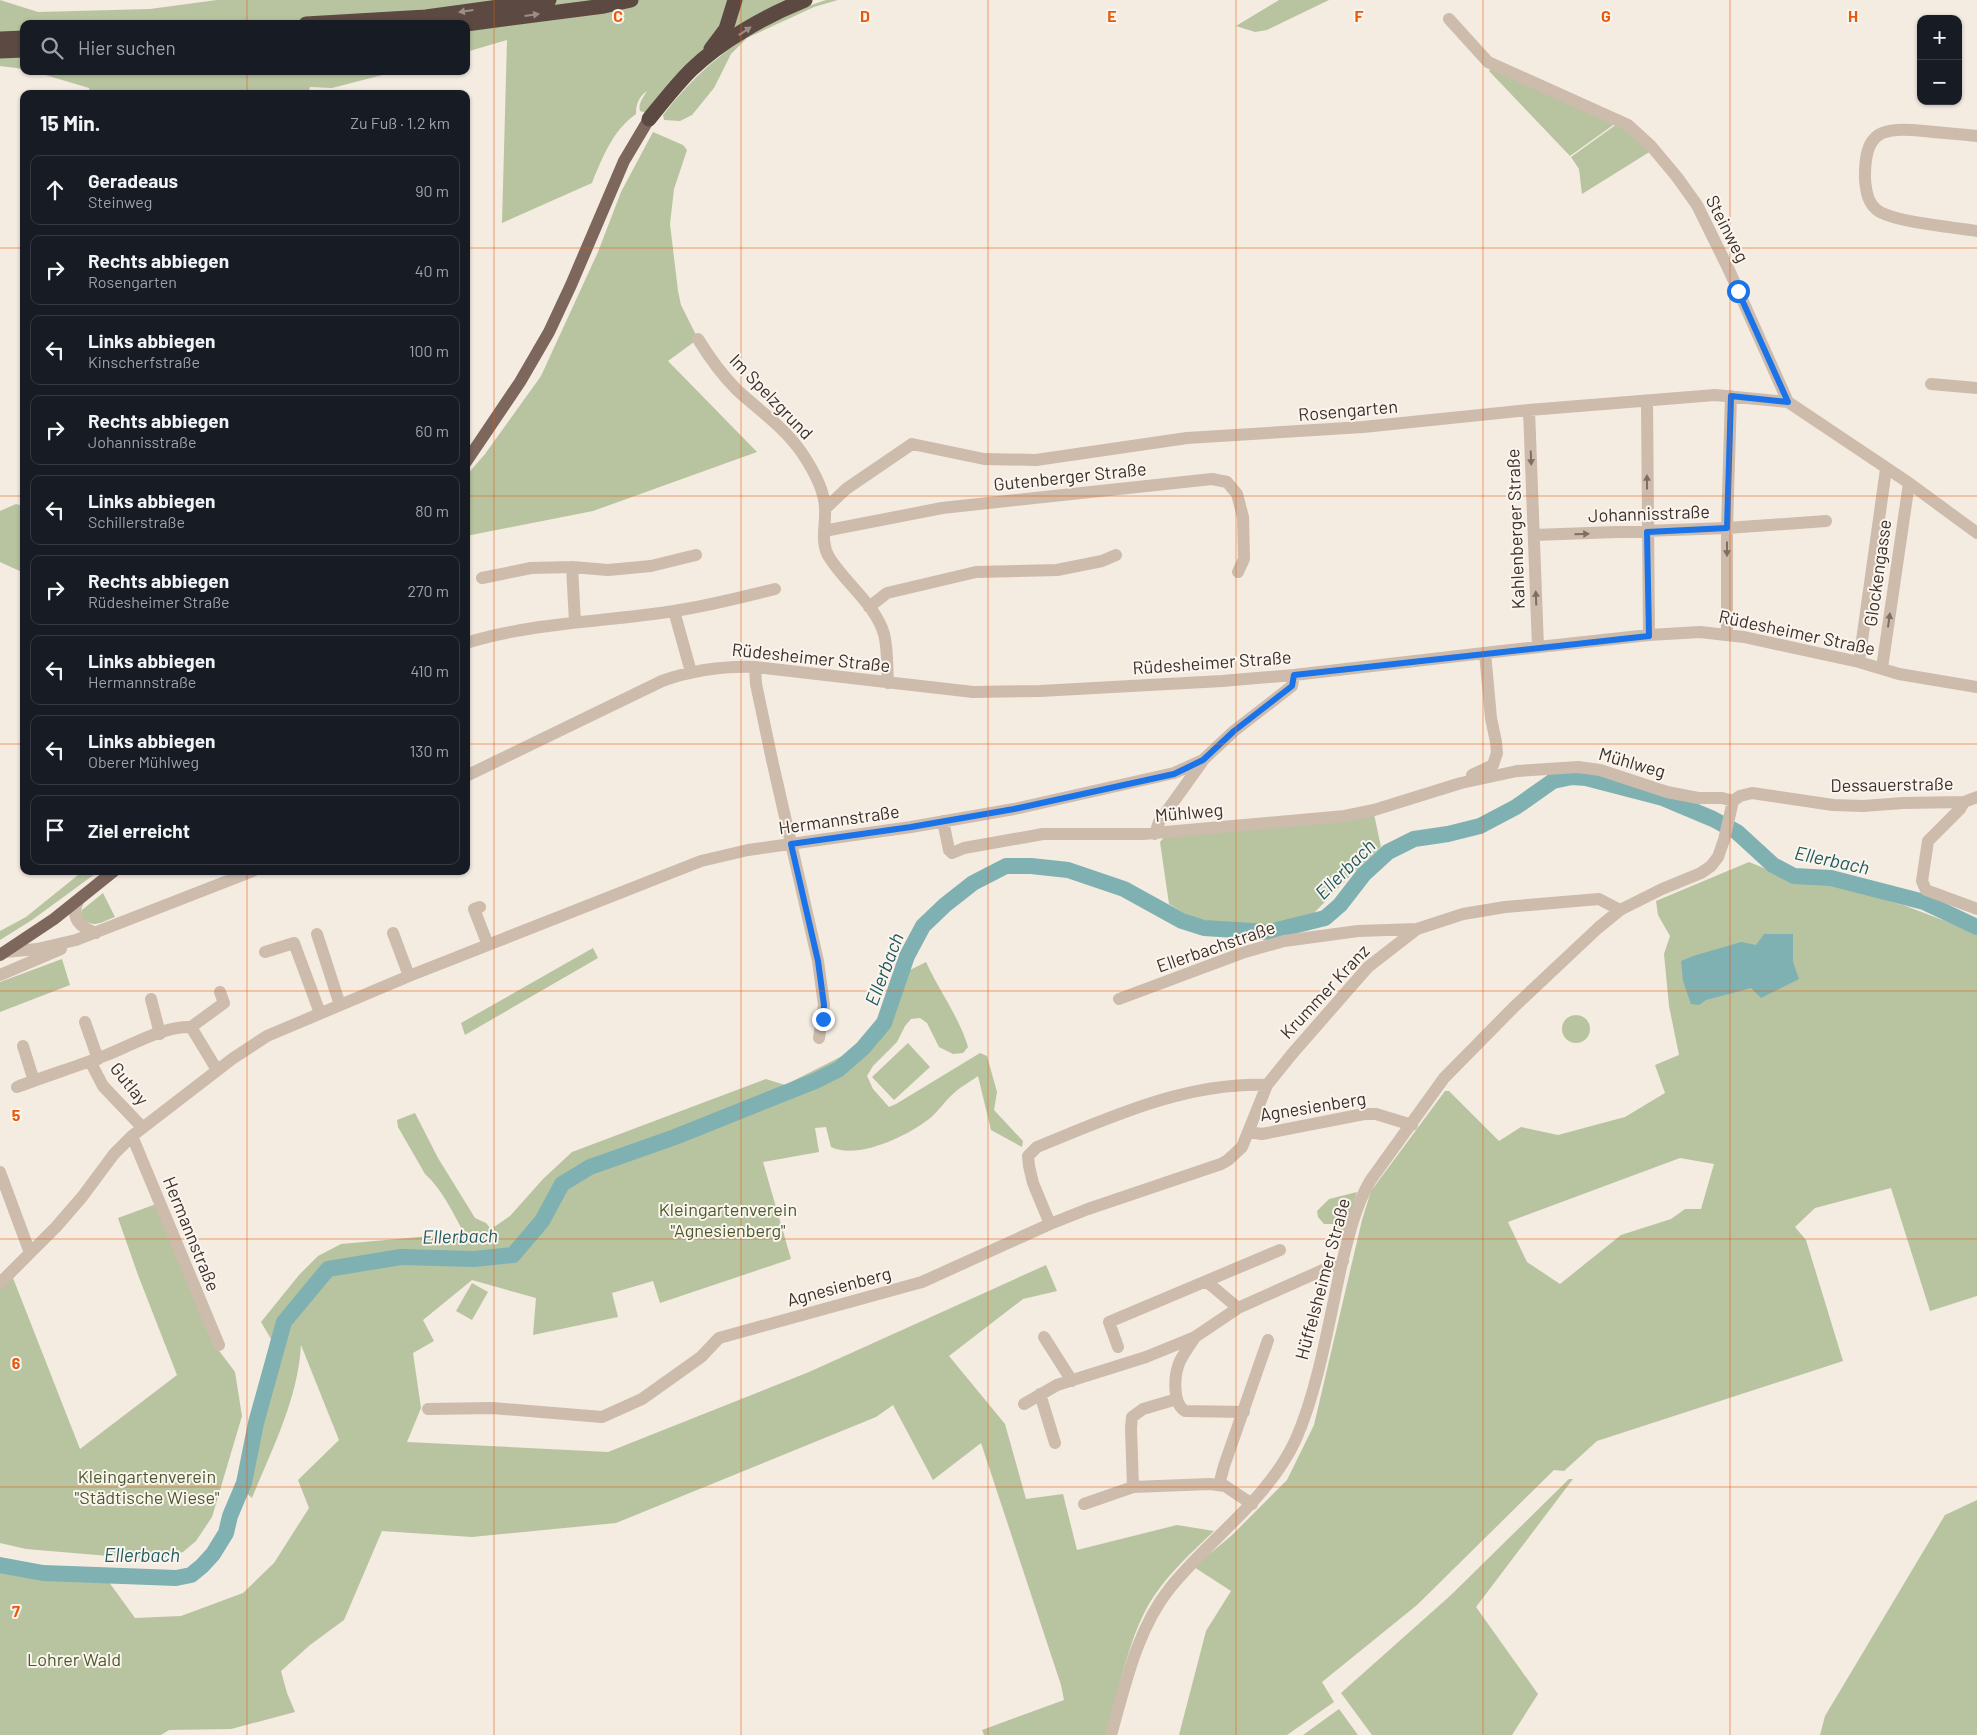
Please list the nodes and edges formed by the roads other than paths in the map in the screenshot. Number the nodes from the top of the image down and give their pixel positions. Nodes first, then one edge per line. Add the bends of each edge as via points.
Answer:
1 (549, 0) edge
2 (631, 0) edge
3 (736, 0) edge
4 (805, 0) edge
5 (1449, 19) dead end
6 (375, 20) edge
7 (470, 23) edge
8 (20, 38) edge
9 (0, 39) edge
10 (20, 50) edge
11 (0, 51) edge
12 (704, 58) junction
13 (649, 120) joint
14 (1977, 136) edge
15 (1977, 231) edge
16 (698, 339) dead end
17 (1931, 384) dead end
18 (1977, 388) edge
19 (1731, 396) junction
20 (1647, 400) junction
21 (1788, 402) junction
22 (1529, 410) junction
23 (470, 457) edge
24 (1886, 469) junction
25 (1909, 483) junction
26 (826, 509) junction
27 (1826, 521) dead end
28 (1727, 528) junction
29 (824, 531) junction
30 (1647, 532) junction
31 (1977, 533) edge
32 (1534, 535) junction
33 (696, 555) dead end
34 (1116, 555) dead end
35 (572, 567) junction
36 (1238, 572) dead end
37 (482, 578) dead end
38 (775, 589) dead end
39 (869, 606) junction
40 (674, 611) junction
41 (575, 622) junction
42 (1727, 634) junction
43 (1649, 636) junction
44 (470, 642) edge
45 (1538, 647) junction
46 (1485, 653) junction
47 (1859, 662) junction
48 (755, 667) junction
49 (1882, 668) junction
50 (691, 672) junction
51 (1294, 675) junction
52 (888, 683) junction
53 (1977, 687) edge
54 (1203, 760) junction
55 (470, 774) edge
56 (1460, 783) junction
57 (1977, 797) edge
58 (1733, 801) junction
59 (1964, 802) junction
60 (943, 821) junction
61 (1155, 834) junction
62 (791, 844) junction
63 (109, 875) edge
64 (243, 875) edge
65 (78, 901) junction
66 (480, 907) dead end
67 (1977, 909) edge
68 (1620, 910) junction
69 (1417, 929) junction
70 (96, 933) junction
71 (393, 933) dead end
72 (317, 934) dead end
73 (76, 940) junction
74 (488, 945) junction
75 (265, 952) dead end
76 (3, 953) edge
77 (0, 975) edge
78 (409, 976) junction
79 (220, 992) dead end
80 (151, 999) dead end
81 (1119, 999) dead end
82 (340, 1005) junction
83 (320, 1014) junction
84 (85, 1022) dead end
85 (191, 1027) junction
86 (160, 1034) junction
87 (819, 1038) dead end
88 (23, 1046) dead end
89 (94, 1060) junction
90 (217, 1070) junction
91 (34, 1081) junction
92 (1267, 1085) junction
93 (17, 1086) dead end
94 (1412, 1125) junction
95 (137, 1132) junction
96 (1248, 1132) junction
97 (0, 1172) edge
98 (1050, 1224) junction
99 (1280, 1250) dead end
100 (30, 1253) junction
101 (1343, 1261) junction
102 (1206, 1281) junction
103 (0, 1283) edge
104 (1238, 1308) junction
105 (1044, 1337) dead end
106 (1195, 1337) junction
107 (1268, 1340) dead end
108 (219, 1345) dead end
109 (1118, 1347) dead end
110 (1072, 1381) junction
111 (1040, 1394) junction
112 (1177, 1399) junction
113 (1024, 1404) dead end
114 (428, 1409) dead end
115 (1244, 1412) junction
116 (1055, 1443) dead end
117 (1219, 1484) junction
118 (1133, 1487) junction
119 (1084, 1504) dead end
120 (1252, 1504) junction
121 (1111, 1735) edge

1 -> 6 highway via 426,17
7 -> 2 highway
3 - 12 highway via 726,29
12 -> 4 highway via 753,25
5 - 21 street, Steinweg via 1488,62 1628,125 1651,146 1697,205
8 - 9 highway
10 - 11 highway
12 - 13 highway
13 - 23 main road via 624,161 549,332 492,428
14 - 15 street via 1899,129 1881,132 1869,148 1865,175 1869,200 1880,212
16 - 26 street, Im Spelzgrund via 728,379 784,431 802,453
17 - 18 street
19 - 20 street, Rosengarten
19 - 21 street, Rosengarten
19 - 28 street
20 - 22 street, Rosengarten
30 -> 20 street
21 - 24 street
22 - 26 street, Rosengarten via 1363,428 1197,437 1036,460 984,459 912,444 846,489
22 -> 32 street, Kahlenberger Straße
24 - 25 street
24 - 47 street
25 - 31 street
49 -> 25 street, Glockengasse
26 - 29 street, Im Spelzgrund
27 - 28 street, Johannisstraße
28 - 30 street, Johannisstraße
28 -> 42 street
29 - 36 street, Gutenberger Straße via 942,508 1212,479 1227,482 1240,500 1244,560
29 - 39 street, Im Spelzgrund via 829,557
32 -> 30 street, Johannisstraße
30 - 43 street
45 -> 32 street, Kahlenberger Straße
33 - 35 street via 643,567 608,570
34 - 39 street via 1057,570 976,572 887,593
35 - 37 street via 531,568
35 - 41 street
38 - 40 street
39 - 52 street, Im Spelzgrund via 884,633
40 - 41 street
40 - 50 street
41 - 44 street via 496,634
42 - 43 street, Rüdesheimer Straße via 1700,632
42 - 47 street, Rüdesheimer Straße
43 - 45 street, Rüdesheimer Straße
45 - 46 street, Rüdesheimer Straße
46 - 51 street, Rüdesheimer Straße
46 - 56 street, Mühlweg via 1497,753 1493,765
47 - 49 street, Rüdesheimer Straße
48 - 50 street, Rüdesheimer Straße via 720,667
48 - 52 street, Rüdesheimer Straße
48 - 62 street
49 - 53 street, Rüdesheimer Straße
50 - 55 street, Rüdesheimer Straße via 644,689
51 - 52 street, Rüdesheimer Straße via 1040,691 973,692
51 - 54 street, Hermannstraße via 1292,686
54 - 60 street, Hermannstraße via 1174,774
54 - 61 street, Hermannstraße via 1159,822
56 - 58 street, Mühlweg via 1517,771 1578,767 1600,770 1667,792
56 - 61 street, Mühlweg via 1345,816
57 - 59 street, Dessauerstraße
58 - 59 street, Dessauerstraße via 1752,794 1833,805
58 - 68 street, Hüffelsheimer Straße via 1724,840 1711,866
59 - 67 street, Dessauerstraße via 1928,841 1922,881 1926,890
60 - 61 street, Mühlweg via 952,853 1043,834
60 - 62 street, Hermannstraße
62 - 74 street, Hermannstraße via 701,861
62 - 87 street via 824,998
63 - 65 main road
64 - 70 street
65 - 70 street via 77,922
65 - 76 main road
66 - 74 street via 474,909
68 - 69 street, Krummer Kranz via 1599,899 1505,907 1462,914
68 - 94 street, Hüffelsheimer Straße via 1469,1051 1444,1078
69 - 81 street, Ellerbachstraße via 1358,931 1271,944
69 - 92 street, Krummer Kranz via 1355,980
70 - 73 street
71 - 78 street
72 - 82 street
73 - 76 street
73 - 77 street
74 - 78 street, Hermannstraße
75 - 83 street via 294,943
78 - 82 street, Hermannstraße
79 - 85 street, Gutlay via 224,1003
80 - 86 street
82 - 83 street, Hermannstraße
83 - 90 street, Hermannstraße via 267,1036
84 - 89 street, Gutlay
85 - 86 street, Gutlay
85 - 90 street
86 - 89 street, Gutlay
88 - 91 street
89 - 91 street, Gutlay
89 - 95 street, Gutlay via 103,1086
90 - 95 street, Hermannstraße
91 - 93 street, Gutlay
92 - 96 street, Agnesienberg
92 - 98 street via 1245,1084 1172,1097 1135,1108 1037,1147 1028,1156 1029,1166
94 - 96 street, Agnesienberg via 1376,1114 1364,1114 1262,1134
94 - 101 street, Hüffelsheimer Straße via 1364,1193
95 - 100 street, Hermannstraße via 114,1154 82,1197
95 - 108 street, Hermannstraße
96 - 98 street, Agnesienberg via 1235,1154 1220,1164
97 - 100 street
98 - 114 street, Agnesienberg via 922,1282 719,1338 701,1357 642,1399 602,1417 492,1408
99 - 102 street
100 - 103 street, Hermannstraße
101 - 104 street
101 - 120 street, Hüffelsheimer Straße via 1302,1424 1288,1454
102 - 104 street
102 - 109 street via 1109,1322
104 - 106 street
105 - 110 street
106 - 110 street
106 - 112 street via 1178,1365
107 - 115 street
110 - 111 street
111 - 113 street
111 - 116 street
112 - 115 street via 1186,1411
112 - 118 street via 1143,1409 1132,1418
115 - 117 street
117 - 118 street
117 - 120 street
118 - 119 street
120 - 121 street, Hüffelsheimer Straße via 1187,1568 1156,1608 1136,1655

